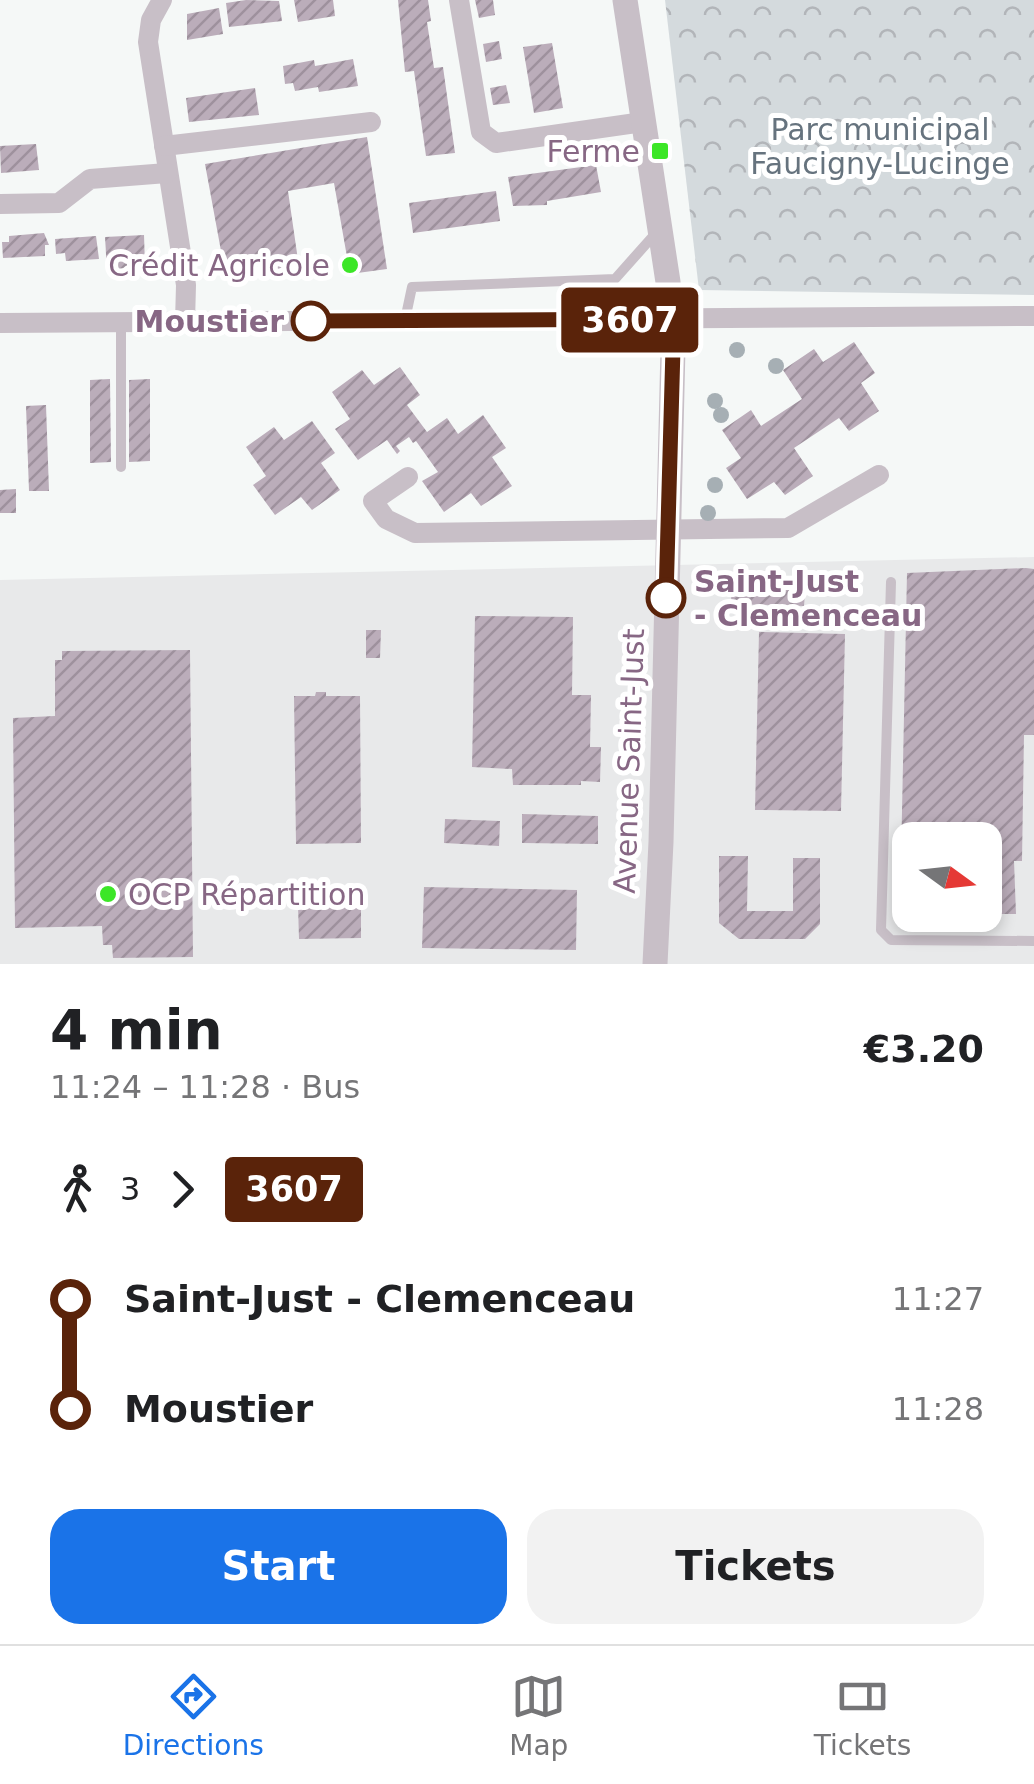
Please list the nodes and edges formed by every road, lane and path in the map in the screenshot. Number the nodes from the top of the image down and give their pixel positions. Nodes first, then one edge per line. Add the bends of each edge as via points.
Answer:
1 (162, 0) edge
2 (460, 0) edge
3 (624, 0) edge
4 (371, 122) dead end
5 (643, 122) junction
6 (164, 146) junction
7 (167, 173) junction
8 (0, 204) edge
9 (659, 229) junction
10 (1034, 316) edge
11 (670, 319) junction
12 (404, 321) junction
13 (121, 322) junction
14 (184, 322) junction
15 (0, 323) edge
16 (122, 467) dead end
17 (880, 475) dead end
18 (408, 478) dead end
19 (668, 530) junction
20 (891, 582) dead end
21 (1034, 941) edge
22 (654, 964) edge

1 - 6 street via 148,42
2 - 5 street via 481,132 496,143
3 - 5 street, Avenue Saint-Just
4 - 6 street
5 - 9 street, Avenue Saint-Just
6 - 7 street
7 - 8 street via 90,179 59,203
7 - 14 street via 186,285
9 - 11 street, Avenue Saint-Just
9 - 12 lane via 615,278 412,287
10 - 11 street
11 - 12 street
11 - 19 street, Avenue Saint-Just
12 - 14 street
13 - 14 street
13 - 15 street
13 - 16 lane
17 - 19 street via 788,528
18 - 19 street via 372,501 386,519 415,532
19 - 22 street, Avenue Saint-Just
20 - 21 lane via 881,930 891,940

